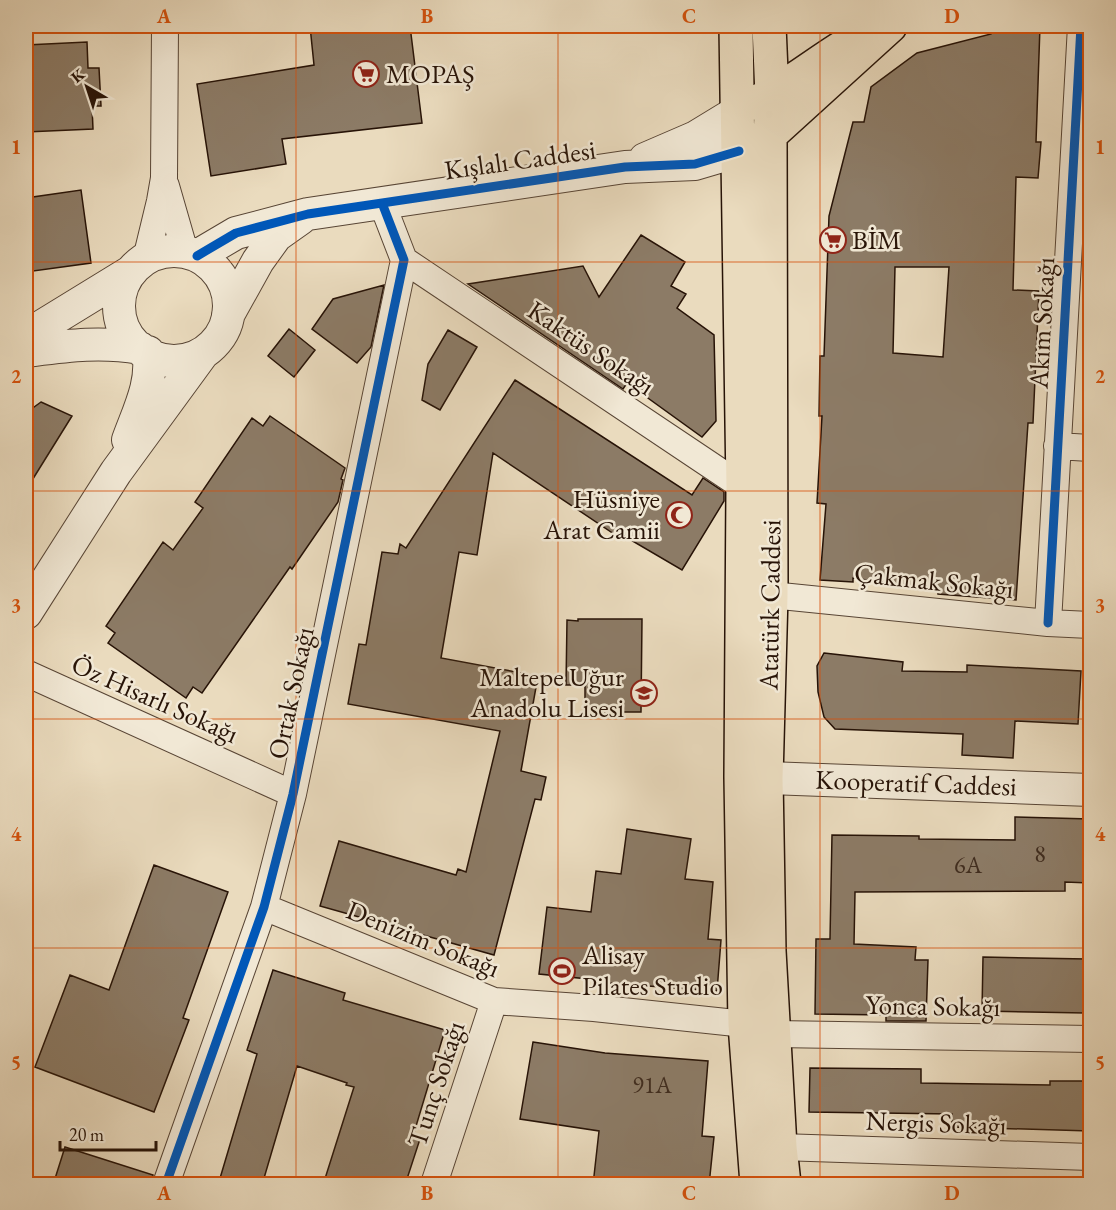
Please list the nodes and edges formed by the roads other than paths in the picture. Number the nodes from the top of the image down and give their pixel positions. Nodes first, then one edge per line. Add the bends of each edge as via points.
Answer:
1 (165, 26) edge
2 (736, 26) edge
3 (769, 26) edge
4 (880, 26) edge
5 (890, 26) edge
6 (1081, 26) edge
7 (772, 95) junction
8 (737, 112) junction
9 (770, 135) junction
10 (739, 151) junction
11 (625, 167) junction
12 (164, 178) junction
13 (382, 203) junction
14 (308, 214) junction
15 (191, 254) junction
16 (405, 260) junction
17 (139, 265) junction
18 (228, 315) junction
19 (26, 336) edge
20 (144, 350) junction
21 (26, 351) edge
22 (203, 353) junction
23 (1057, 446) junction
24 (1090, 448) edge
25 (116, 472) junction
26 (743, 487) junction
27 (771, 595) junction
28 (26, 612) edge
29 (1048, 623) junction
30 (1090, 625) edge
31 (26, 673) edge
32 (753, 777) junction
33 (1090, 790) edge
34 (293, 794) junction
35 (264, 907) junction
36 (494, 1001) junction
37 (759, 1029) junction
38 (1090, 1039) edge
39 (780, 1147) junction
40 (1090, 1157) edge
41 (166, 1185) edge
42 (434, 1185) edge
43 (757, 1185) edge
44 (784, 1185) edge

1 - 12 street
2 - 8 main road, Atatürk Caddesi
3 - 7 main road, Atatürk Caddesi
4 - 7 main road via 819,61
5 - 9 main road
6 - 23 street, Akım Sokağı
7 - 8 main road
7 - 9 main road, Atatürk Caddesi
8 - 10 main road, Atatürk Caddesi
8 - 11 street, Kışlalı Caddesi via 696,137
9 - 10 main road
9 - 27 main road, Atatürk Caddesi
10 - 11 street, Kışlalı Caddesi via 695,164
10 - 26 main road, Atatürk Caddesi
11 - 13 street, Kışlalı Caddesi
12 - 15 street
12 - 17 street
13 - 14 street, Kışlalı Caddesi
13 - 16 street
14 - 15 street, Kışlalı Caddesi via 236,233
14 - 18 street via 276,236
15 - 17 street via 171,252
15 - 18 street via 214,268 225,285
16 - 26 street, Kaktüs Sokağı
16 - 34 street, Ortak Sokağı
17 - 19 street
17 - 20 street via 123,286 119,303 128,336
18 - 22 street via 224,330
20 - 21 street via 85,343
20 - 22 street via 164,361 191,359
20 - 25 street via 150,364 149,379
22 - 25 street
23 - 24 street
23 - 29 street, Akım Sokağı
25 - 28 street
26 - 32 main road, Atatürk Caddesi
27 - 29 street, Çakmak Sokağı
27 - 32 main road, Atatürk Caddesi
29 - 30 street, Çakmak Sokağı
31 - 34 street, Öz Hisarlı Sokağı
32 - 33 street, Kooperatif Caddesi
32 - 37 main road, Atatürk Caddesi
34 - 35 street, Ortak Sokağı
35 - 36 street, Denizim Sokağı
35 - 41 street, Ortak Sokağı
36 - 37 street, Denizim Sokağı via 594,1008
36 - 42 street, Tunç Sokağı
37 - 38 street, Yonca Sokağı
37 - 39 main road, Atatürk Caddesi
37 - 43 main road, Atatürk Caddesi
39 - 40 street, Nergis Sokağı
39 - 44 main road, Atatürk Caddesi

